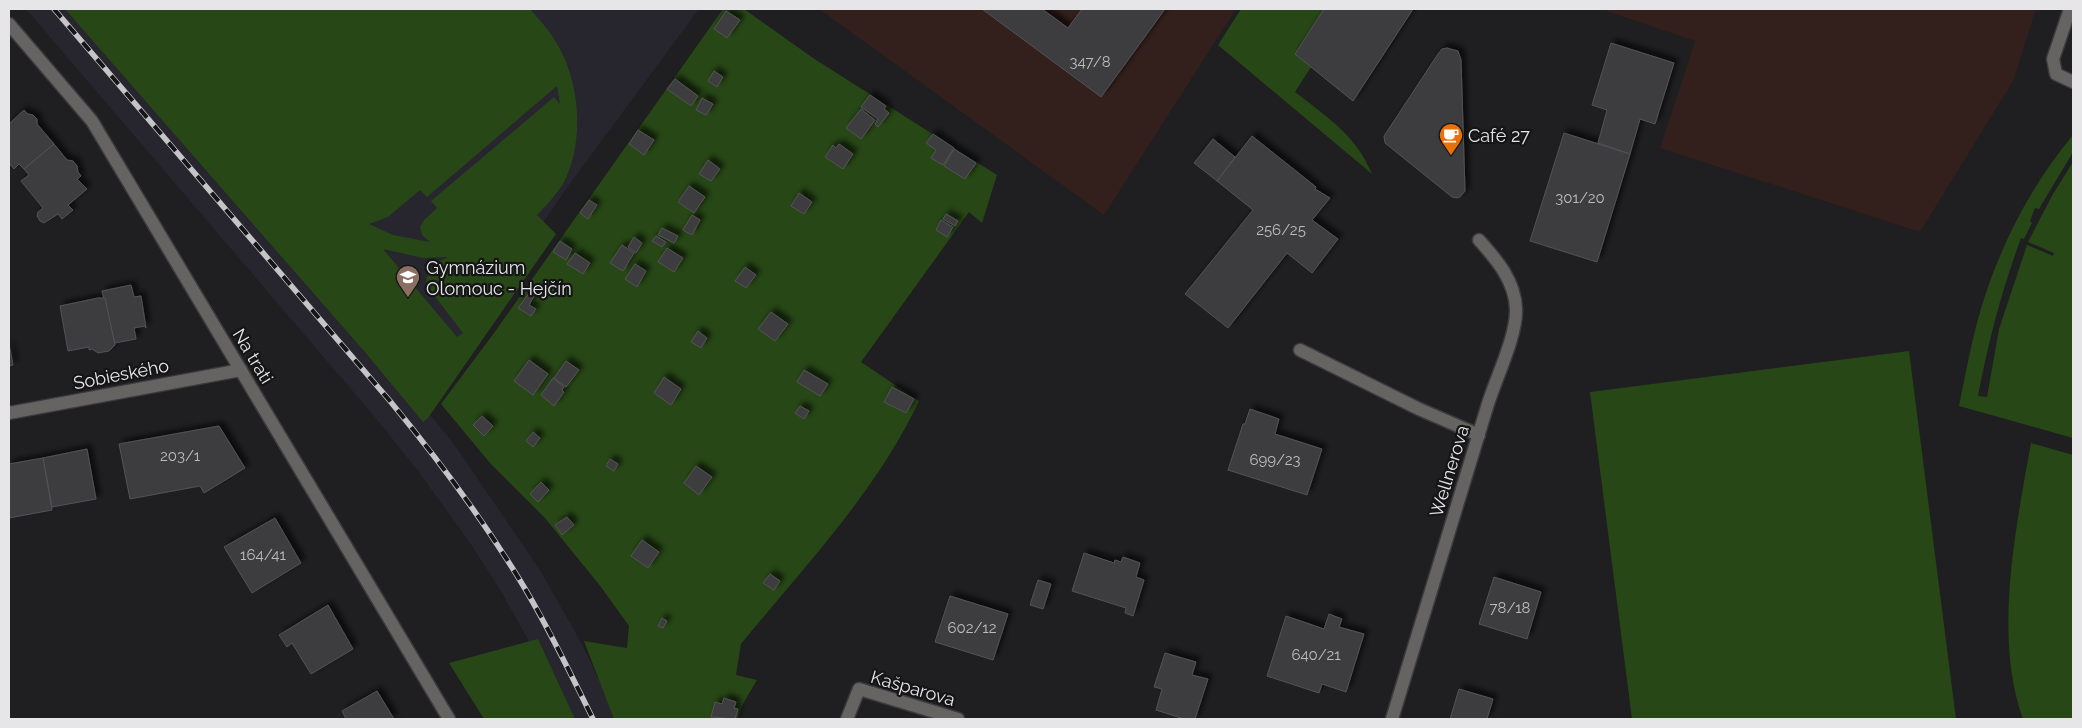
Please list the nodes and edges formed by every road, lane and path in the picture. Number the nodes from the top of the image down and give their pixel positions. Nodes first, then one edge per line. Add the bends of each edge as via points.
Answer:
1 (2070, 9) edge
2 (9, 24) edge
3 (2073, 82) edge
4 (1479, 240) dead end
5 (1300, 350) dead end
6 (240, 370) junction
7 (9, 413) edge
8 (1479, 435) junction
9 (449, 719) edge
10 (847, 719) edge
11 (958, 719) edge
12 (1392, 719) edge

1 - 3 street via 2053,58 2056,74
2 - 6 street, Na trati via 92,121
4 - 8 street, Wellnerova via 1504,270 1516,309 1515,323
5 - 8 street
6 - 7 street, Sobieského
6 - 9 street, Na trati
8 - 12 street, Wellnerova
10 - 11 street, Kašparova via 860,689

